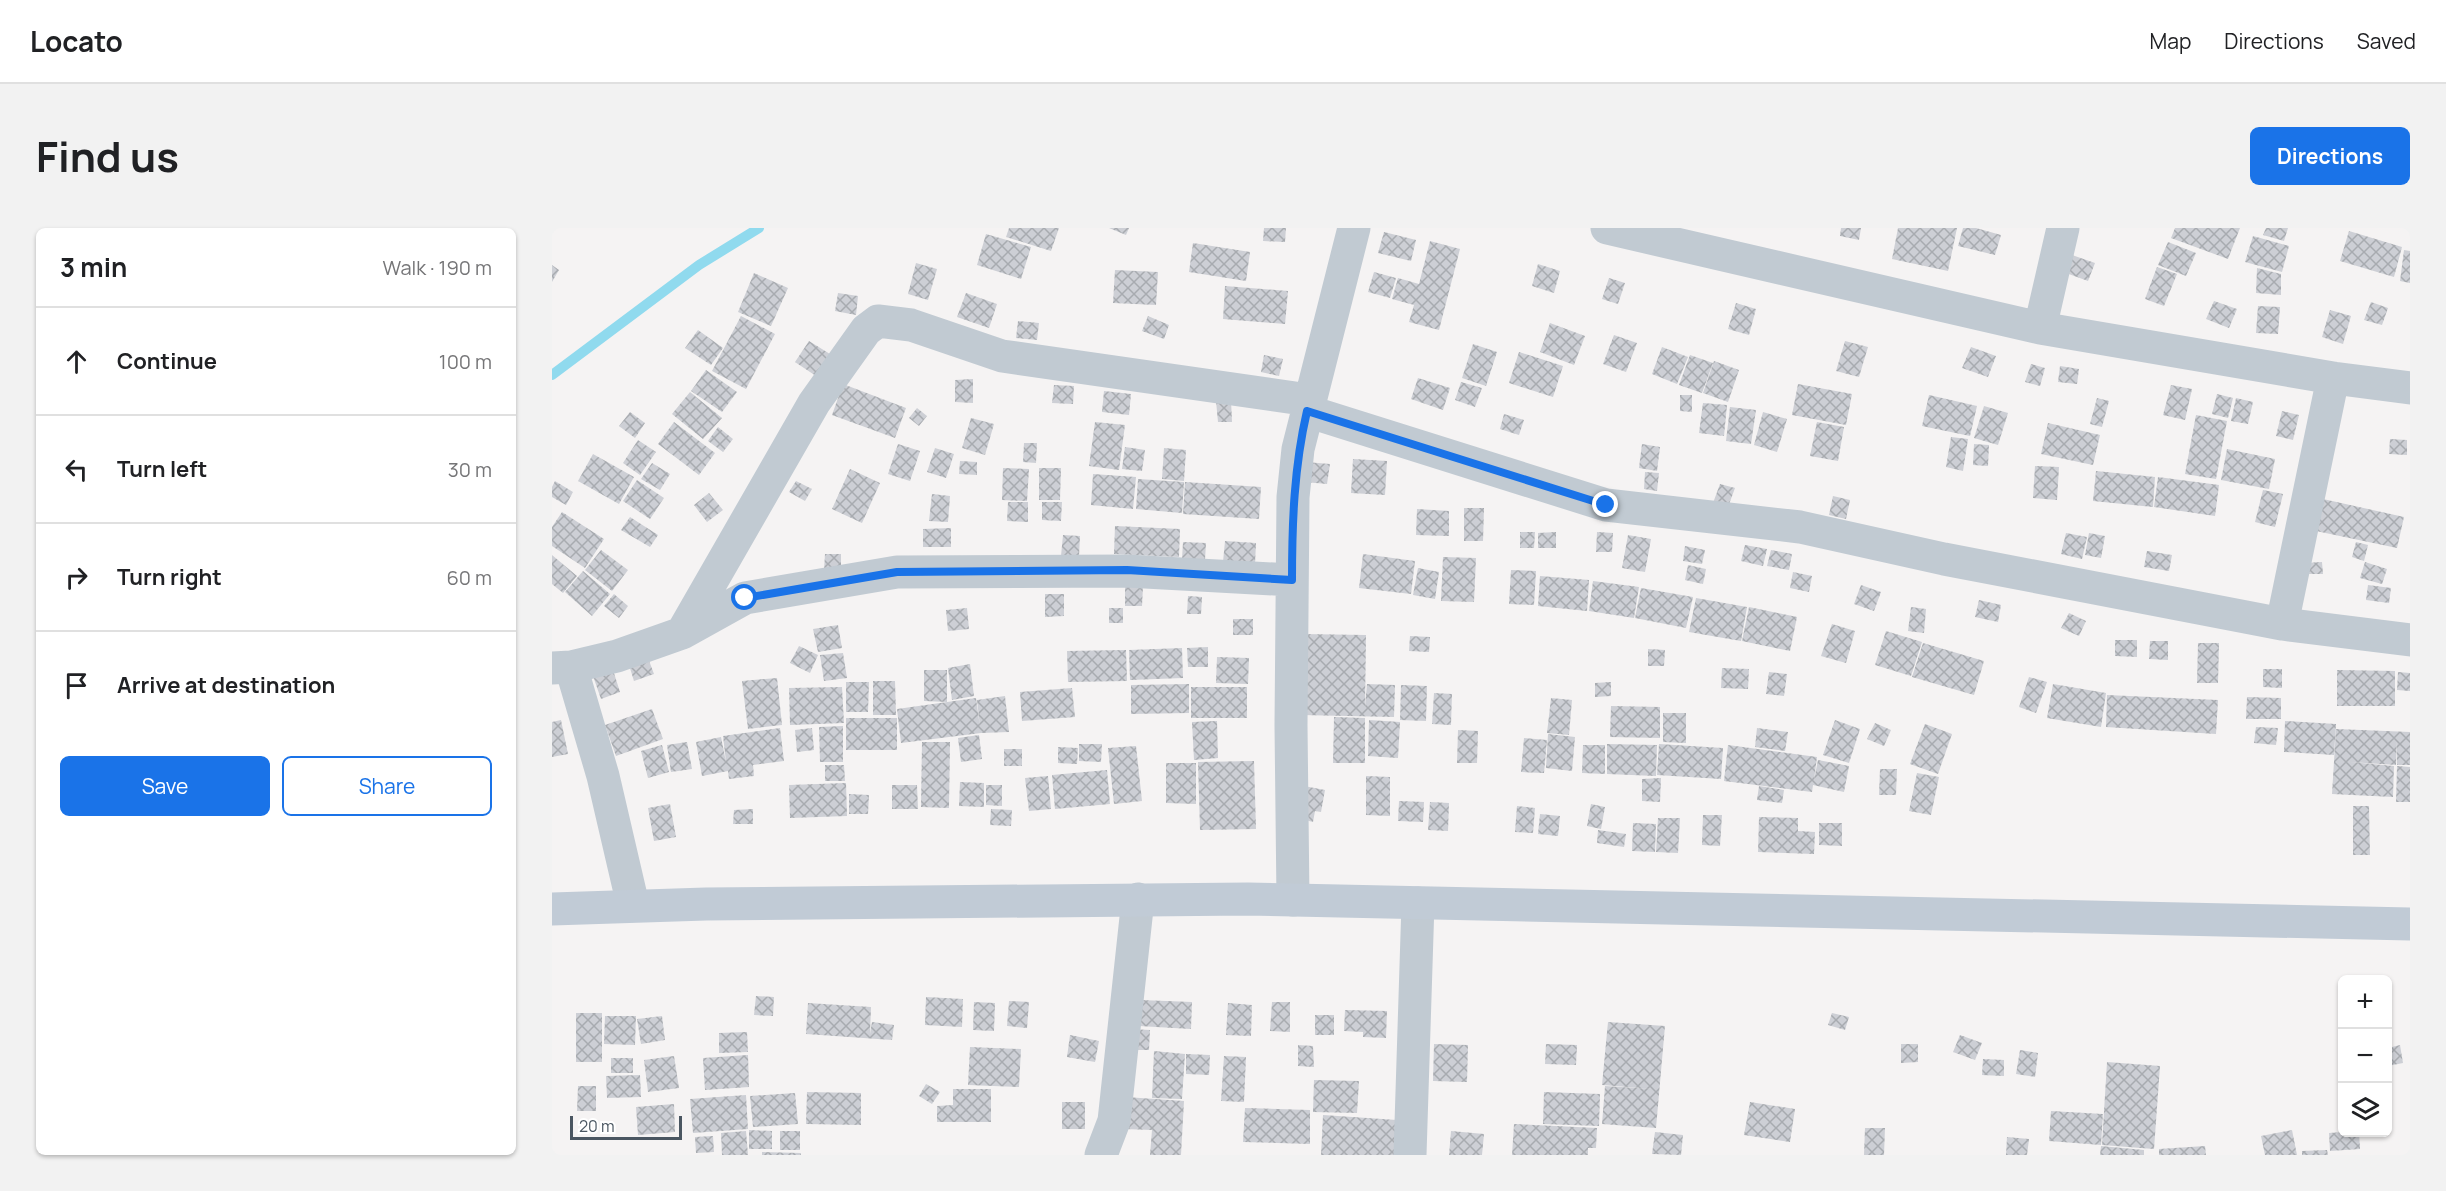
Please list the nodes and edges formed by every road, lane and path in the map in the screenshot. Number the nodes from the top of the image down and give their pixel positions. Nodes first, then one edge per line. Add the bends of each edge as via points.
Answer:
1 (1354, 228) edge
2 (1607, 228) edge
3 (2063, 228) edge
4 (2040, 328) junction
5 (2333, 378) junction
6 (2410, 388) edge
7 (1308, 406) junction
8 (1292, 580) junction
9 (2282, 624) junction
10 (682, 633) junction
11 (2410, 640) edge
12 (561, 668) edge
13 (1138, 899) junction
14 (1293, 900) junction
15 (1418, 903) junction
16 (633, 905) junction
17 (552, 909) edge
18 (2410, 924) edge
19 (1101, 1155) edge
20 (1410, 1155) edge

1 - 7 street
2 - 4 street
3 - 4 street
4 - 5 street
5 - 6 street
5 - 9 street
7 - 8 street via 1293,497
7 - 9 street via 1606,505 1800,527
7 - 10 street via 1002,356 911,325 878,321 866,330 814,403
8 - 10 street via 1127,570 897,572 745,598
8 - 14 street
9 - 11 street
10 - 12 street via 617,656
12 - 16 street via 603,776
13 - 14 street
13 - 16 street
13 - 19 street via 1114,1120
14 - 15 street
15 - 18 street
15 - 20 street
16 - 17 street

